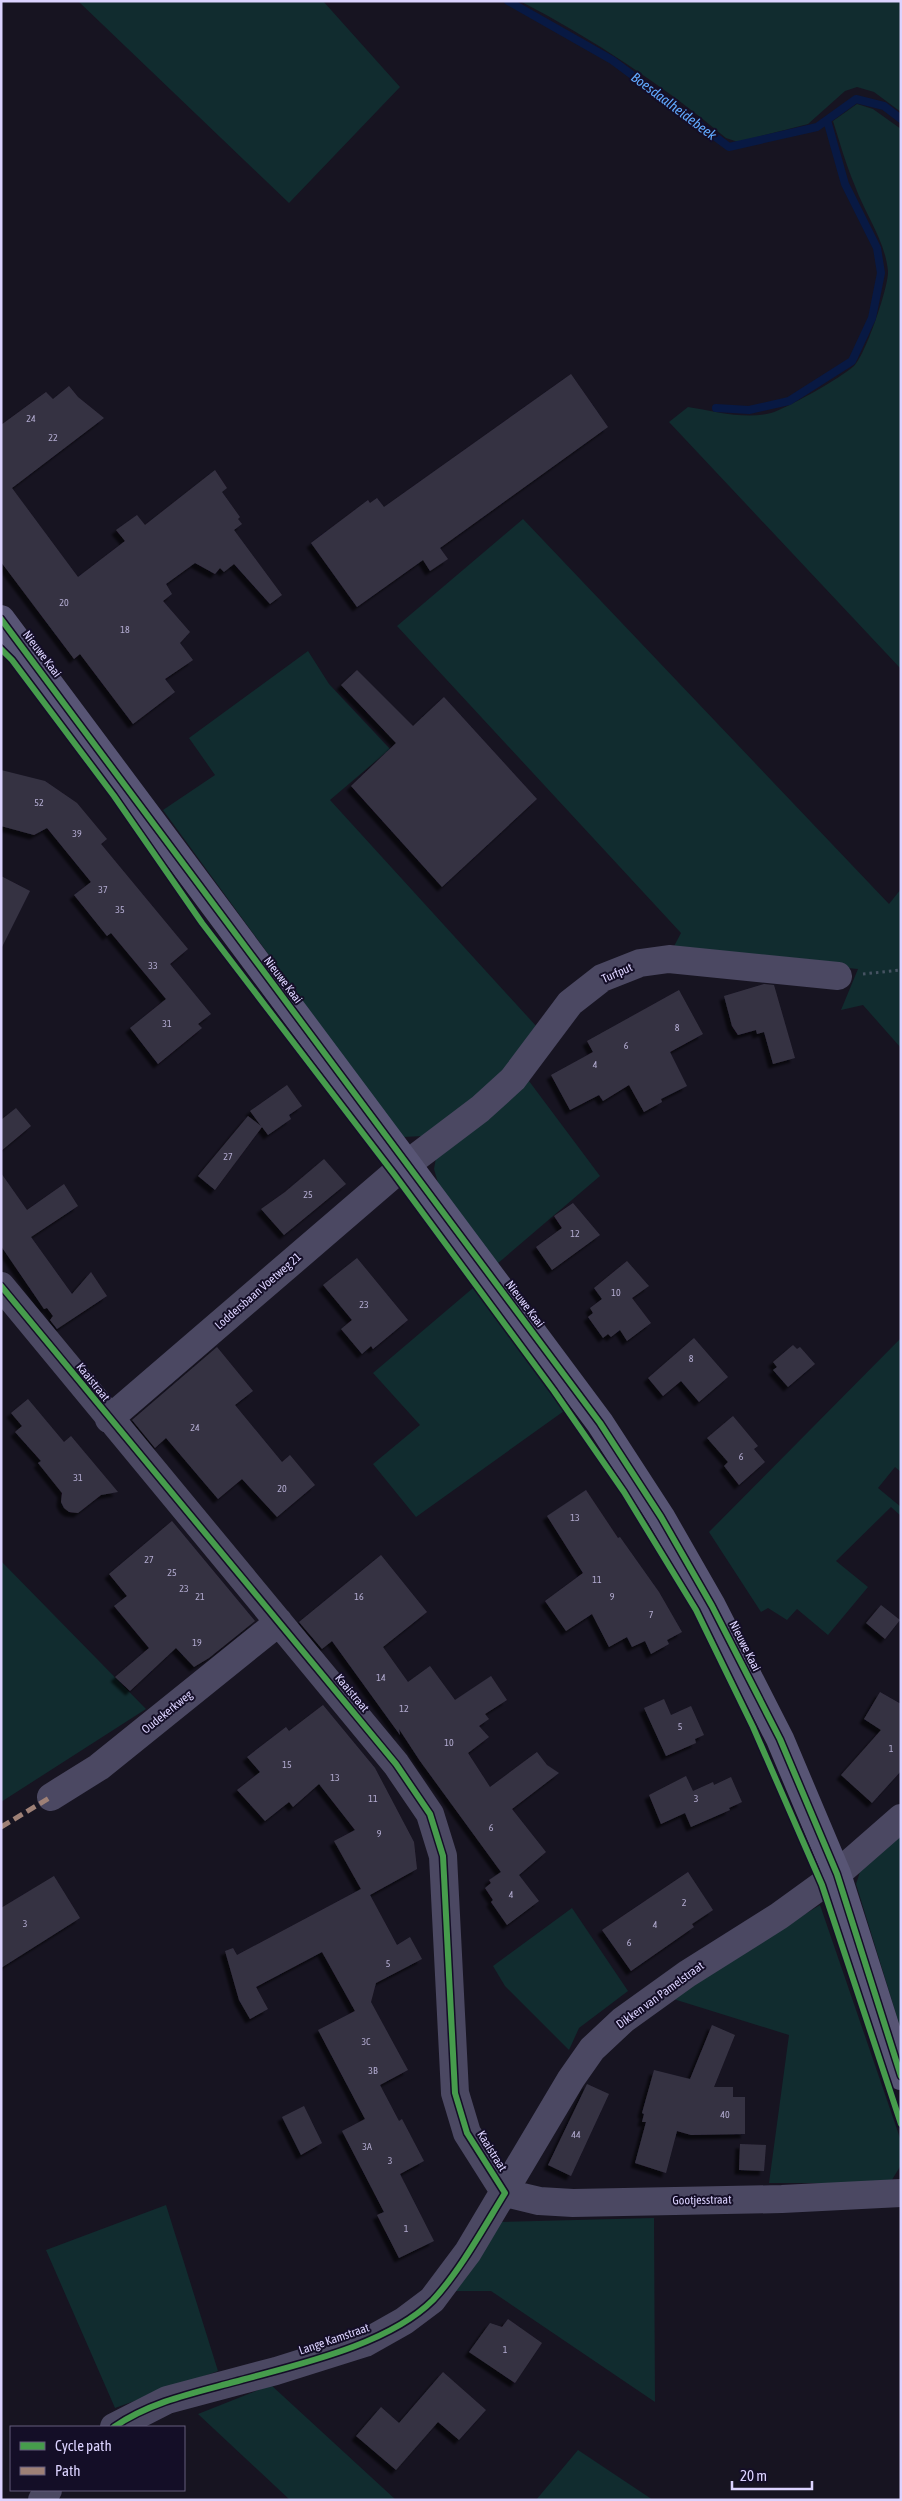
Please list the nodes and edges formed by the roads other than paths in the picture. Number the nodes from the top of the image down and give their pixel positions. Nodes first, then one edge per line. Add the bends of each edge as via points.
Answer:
1 (3, 625) edge
2 (838, 976) road end
3 (408, 1164) junction
4 (1, 1286) edge
5 (109, 1419) junction
6 (279, 1622) junction
7 (51, 1797) dead end
8 (901, 1818) edge
9 (829, 1880) junction
10 (901, 2076) edge
11 (505, 2193) junction
12 (901, 2193) edge
13 (116, 2426) edge

1 - 3 main road, Nieuwe Kaai
2 - 3 street, Turfput via 670,959 640,963 602,978 570,1003 514,1079
3 - 5 street, Loddersbaan Voetweg 21
3 - 9 main road, Nieuwe Kaai via 600,1423 661,1517 712,1606 780,1739
4 - 5 street, Kaaistraat
5 - 6 street, Kaaistraat
6 - 7 street, Oudekerkweg via 99,1767
6 - 11 street, Kaaistraat via 396,1764 430,1814 443,1856 456,2093 467,2133
8 - 9 street, Dikken van Pamelstraat
9 - 10 main road, Nieuwe Kaai
9 - 11 street, Dikken van Pamelstraat via 679,1980 623,2020 592,2049
11 - 12 street, Gootjesstraat via 538,2201 573,2203
11 - 13 street, Lange Kamstraat via 468,2252 432,2300 404,2321 365,2343 167,2400

